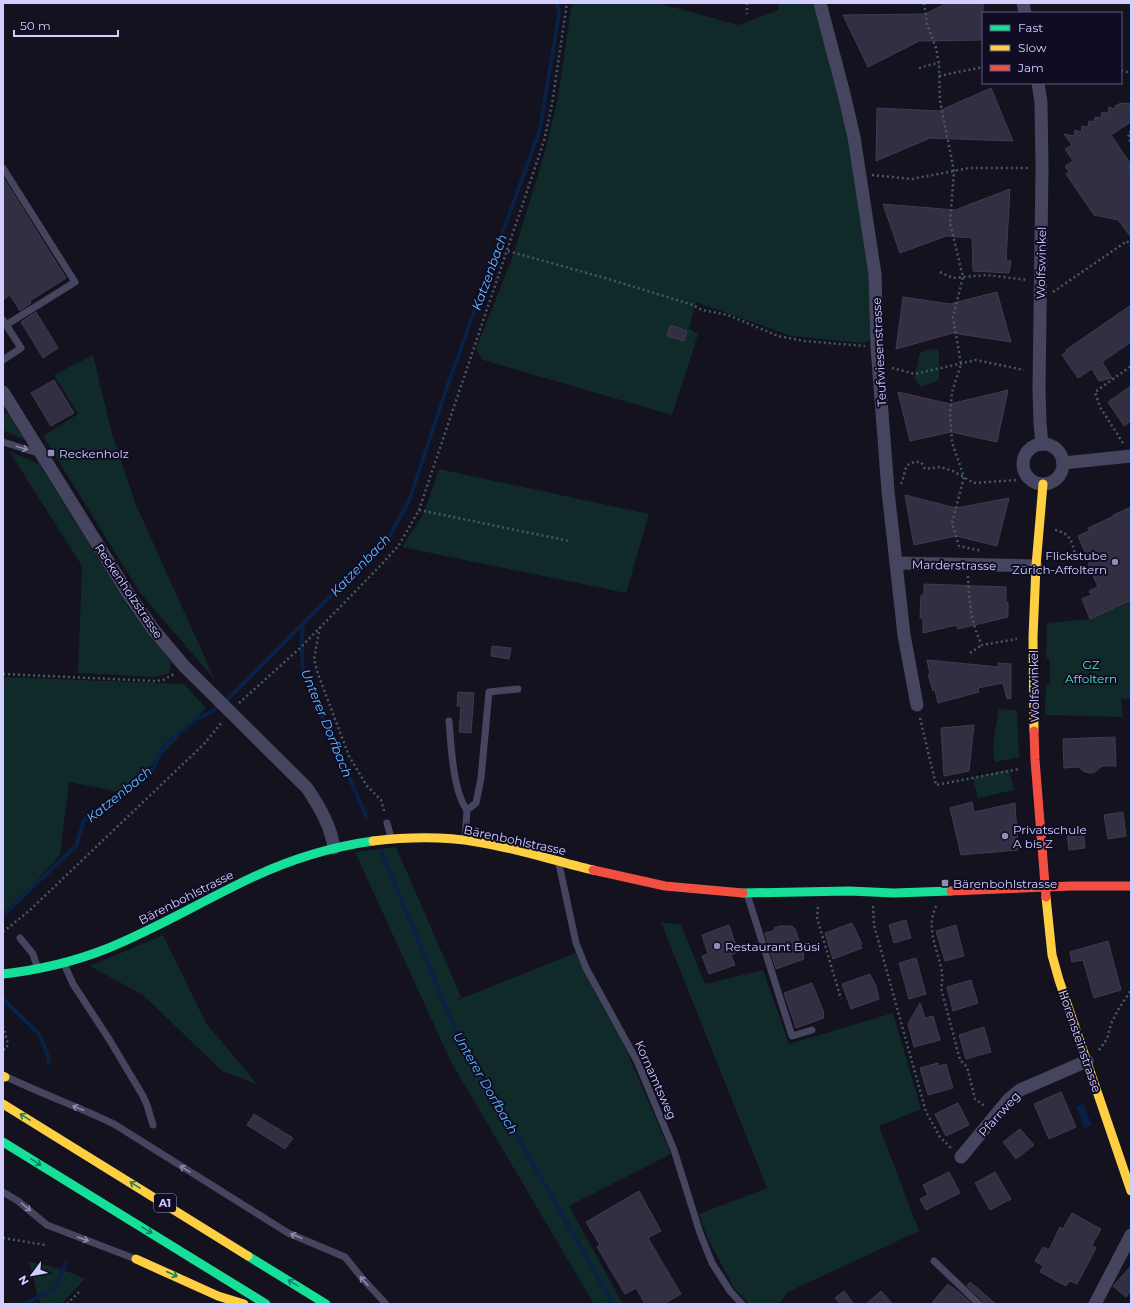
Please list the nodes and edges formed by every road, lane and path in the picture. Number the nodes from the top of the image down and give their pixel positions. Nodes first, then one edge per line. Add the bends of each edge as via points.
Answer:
1 (567, 3) edge
2 (747, 3) edge
3 (820, 3) edge
4 (924, 3) edge
5 (747, 14) dead end
6 (939, 64) junction
7 (982, 67) edge
8 (919, 68) dead end
9 (939, 76) junction
10 (1038, 84) edge
11 (1131, 132) edge
12 (1131, 145) edge
13 (3, 168) edge
14 (1042, 168) junction
15 (954, 172) junction
16 (860, 174) junction
17 (1131, 246) edge
18 (508, 251) junction
19 (940, 272) dead end
20 (963, 277) junction
21 (1040, 281) junction
22 (1048, 295) dead end
23 (5, 322) edge
24 (877, 347) junction
25 (3, 360) edge
26 (961, 364) junction
27 (1131, 366) edge
28 (879, 368) junction
29 (1024, 370) dead end
30 (4, 397) edge
31 (3, 442) edge
32 (1123, 443) dead end
33 (1042, 444) junction
34 (42, 454) junction
35 (1131, 456) edge
36 (1063, 463) junction
37 (964, 477) junction
38 (1016, 480) dead end
39 (1043, 484) junction
40 (888, 491) junction
41 (419, 510) junction
42 (1040, 526) junction
43 (569, 542) dead end
44 (958, 546) junction
45 (985, 551) dead end
46 (1075, 555) dead end
47 (896, 563) junction
48 (966, 565) junction
49 (1036, 566) junction
50 (320, 627) junction
51 (1033, 637) junction
52 (982, 646) junction
53 (970, 653) dead end
54 (184, 666) junction
55 (3, 674) edge
56 (518, 688) dead end
57 (917, 705) joint
58 (229, 711) junction
59 (450, 721) dead end
60 (1024, 768) dead end
61 (467, 810) junction
62 (387, 823) joint
63 (391, 838) junction
64 (465, 840) junction
65 (334, 848) junction
66 (558, 861) junction
67 (1131, 886) edge
68 (1046, 888) junction
69 (747, 893) junction
70 (819, 901) dead end
71 (872, 901) dead end
72 (936, 902) dead end
73 (3, 932) edge
74 (20, 938) dead end
75 (64, 964) junction
76 (38, 969) junction
77 (4, 974) edge
78 (1131, 990) edge
79 (841, 999) dead end
80 (3, 1026) edge
81 (812, 1030) dead end
82 (3, 1050) edge
83 (1087, 1061) junction
84 (4, 1076) edge
85 (3, 1104) edge
86 (996, 1114) junction
87 (153, 1125) dead end
88 (3, 1142) edge
89 (961, 1157) joint
90 (1131, 1191) edge
91 (3, 1192) edge
92 (1131, 1235) edge
93 (3, 1238) edge
94 (45, 1245) dead end
95 (136, 1259) joint
96 (934, 1261) dead end
97 (79, 1292) dead end
98 (67, 1304) edge
99 (244, 1304) edge
100 (266, 1304) edge
101 (326, 1304) edge
102 (386, 1304) edge
103 (742, 1304) edge
104 (979, 1304) edge
105 (1095, 1304) edge

1 - 18 path via 544,141
2 - 5 path
3 - 16 street, Teufwiesenstrasse via 844,94
4 - 6 path via 927,24
6 - 8 path
6 - 9 path
7 - 9 path
9 - 15 path via 943,121
10 - 14 street, Wolfswinkel
11 - 12 path via 1128,133
13 - 23 lane via 75,282
14 - 15 path via 969,168
14 - 21 street, Wolfswinkel
15 - 16 path via 912,179
15 - 20 path via 950,223
16 - 24 street, Teufwiesenstrasse via 875,274
17 - 22 path via 1127,240
18 - 24 path via 605,278 702,310 728,315 778,336 804,341
18 - 41 path
19 - 20 path via 953,278
20 - 21 path via 986,275
20 - 26 path via 953,317
21 - 33 street, Wolfswinkel via 1039,389
23 - 25 lane via 21,348
24 - 28 street, Teufwiesenstrasse
26 - 28 path via 915,374
26 - 29 path via 976,360
26 - 37 path via 952,392 950,416 952,442
27 - 32 path via 1095,392 1100,407
28 - 40 street, Teufwiesenstrasse
30 - 34 street, Reckenholzstrasse
31 -> 34 lane
33 - 36 street via 1048,444 1059,451
33 - 39 street via 1027,451 1023,467 1032,481
34 - 54 street, Reckenholzstrasse via 141,612
35 - 36 street
36 - 39 street via 1060,475 1055,480
37 - 38 path via 974,483
37 - 40 path via 940,467 925,469 921,462 915,462 904,470 900,485
37 - 44 path via 952,522
39 - 42 main road, Wolfswinkel
40 - 47 street, Teufwiesenstrasse
41 - 43 path
41 - 50 path via 399,545
42 - 46 path via 1064,532 1069,537
42 - 49 main road, Wolfswinkel
44 - 45 path
44 - 48 path
47 - 48 street, Marderstrasse
47 - 57 street, Teufwiesenstrasse via 904,635
48 - 49 street, Marderstrasse
48 - 52 path via 969,600 975,629
49 - 51 main road, Wolfswinkel
50 - 58 path
50 - 62 path via 314,659 318,674 349,756 367,786 381,800
51 - 52 path
51 - 68 main road, Wolfswinkel via 1035,760
52 - 53 path
54 - 55 path via 167,678 155,681
54 - 58 street, Reckenholzstrasse
56 - 61 lane via 489,692 476,803
57 - 60 path via 936,786
58 - 65 street, Reckenholzstrasse via 306,788 330,831
58 - 73 path via 205,743 30,910
59 - 61 lane via 453,764 462,803
61 - 64 lane
62 - 63 lane
63 - 64 main road, Bärenbohlstrasse
63 - 65 main road, Bärenbohlstrasse
64 - 66 main road, Bärenbohlstrasse
65 - 75 main road, Bärenbohlstrasse via 273,868 142,934
66 - 69 main road, Bärenbohlstrasse via 649,883
66 - 103 lane, Kornamtsweg via 576,943 586,968 638,1061 674,1150 712,1263 730,1291
67 - 68 main road, Bärenbohlstrasse
68 - 69 main road, Bärenbohlstrasse via 894,893 871,890
68 - 83 main road, Horensteinstrasse via 1052,955
69 - 81 lane via 792,1036
70 - 79 path via 816,918
71 - 89 path via 874,925 926,1112 940,1137
72 - 86 path via 931,916 932,939 943,979 941,988 960,1060 967,1067 975,1099
74 - 76 lane via 33,954
75 - 76 main road, Bärenbohlstrasse
75 - 87 lane via 73,984 143,1096
76 - 77 main road, Bärenbohlstrasse
78 - 83 path via 1111,1024 1107,1038 1095,1056
80 - 82 path via 8,1044
83 - 86 street, Pfarrweg via 1020,1090 1008,1099
83 - 90 main road, Horensteinstrasse
102 -> 84 lane via 345,1257 288,1232 114,1124
101 -> 85 main road, A1
86 - 89 street, Pfarrweg
88 -> 100 main road
91 -> 95 lane via 47,1225
92 - 105 street
93 - 94 path
95 -> 99 main road via 218,1296
96 - 104 lane
97 - 98 path

